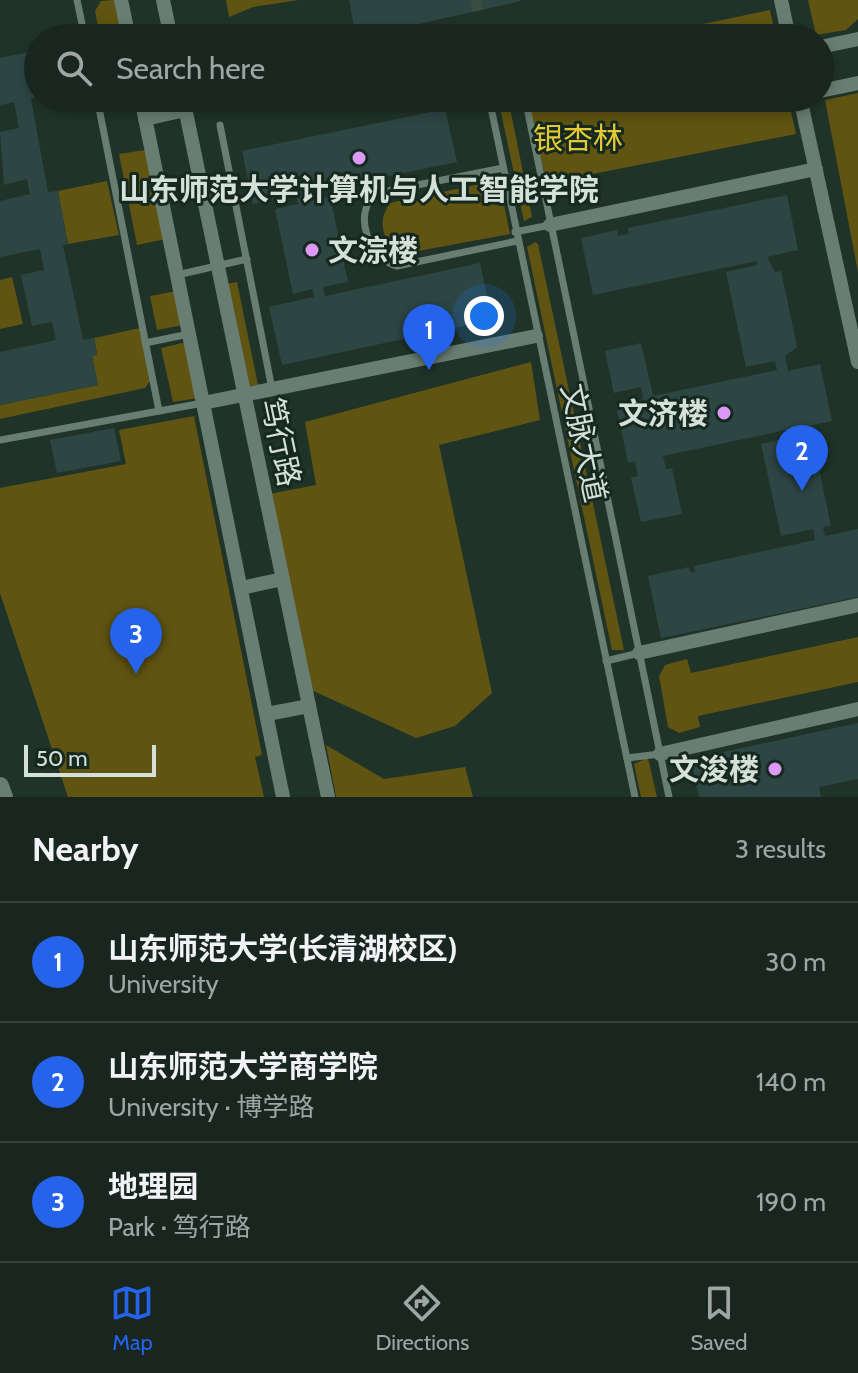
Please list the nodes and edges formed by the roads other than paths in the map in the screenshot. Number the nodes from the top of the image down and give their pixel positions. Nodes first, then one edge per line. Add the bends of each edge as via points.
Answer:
1 (77, 0) edge
2 (121, 0) edge
3 (163, 0) edge
4 (781, 0) edge
5 (82, 24) edge
6 (126, 24) edge
7 (168, 24) edge
8 (786, 24) edge
9 (858, 39) edge
10 (834, 44) edge
11 (858, 83) edge
12 (834, 88) edge
13 (100, 112) edge
14 (144, 112) edge
15 (163, 112) edge
16 (186, 112) edge
17 (492, 112) edge
18 (528, 112) edge
19 (803, 112) edge
20 (145, 119) junction
21 (220, 125) dead end
22 (503, 168) junction
23 (816, 169) junction
24 (550, 225) junction
25 (515, 232) junction
26 (517, 241) junction
27 (247, 259) junction
28 (218, 265) junction
29 (177, 275) junction
30 (189, 334) junction
31 (536, 336) junction
32 (145, 343) junction
33 (858, 362) edge
34 (272, 389) junction
35 (244, 395) junction
36 (203, 403) junction
37 (159, 411) junction
38 (0, 440) edge
39 (283, 579) junction
40 (241, 588) junction
41 (858, 605) edge
42 (639, 653) junction
43 (606, 661) junction
44 (309, 706) junction
45 (858, 709) edge
46 (267, 714) junction
47 (660, 754) junction
48 (627, 758) junction
49 (0, 786) edge
50 (4, 797) edge
51 (283, 797) edge
52 (328, 797) edge
53 (635, 797) edge
54 (669, 797) edge

1 - 5 lane
2 - 6 street
3 - 7 street
4 - 8 street
9 - 10 street
11 - 12 street
13 - 32 lane
14 - 20 street
15 - 20 street
16 - 28 street, 笃行路
17 - 22 lane, 文脉大道
18 - 24 lane, 文脉大道
19 - 23 street
20 - 29 street
21 - 27 lane
22 - 25 lane, 文脉大道
22 - 26 lane via 377,193 364,217 370,246 385,263 397,266
23 - 24 street
23 - 33 street
24 - 25 lane
24 - 42 lane, 文脉大道
25 - 26 lane, 文脉大道
26 - 31 lane, 文脉大道
27 - 28 lane
27 - 34 lane
28 - 29 lane
28 - 35 street, 笃行路
29 - 30 street
30 - 32 lane
30 - 36 street
31 - 34 street
31 - 43 lane, 文脉大道
32 - 37 lane
34 - 35 street
35 - 36 street
35 - 39 street, 笃行路
36 - 37 lane
36 - 40 street
37 - 38 lane
39 - 40 street
39 - 44 street, 笃行路
40 - 46 street
41 - 42 street
42 - 43 lane
42 - 47 lane, 文脉大道
43 - 48 lane, 文脉大道
44 - 46 street
44 - 52 street, 笃行路
45 - 47 street
46 - 51 street
47 - 48 lane
47 - 54 lane, 文脉大道
48 - 53 lane, 文脉大道
49 - 50 street

